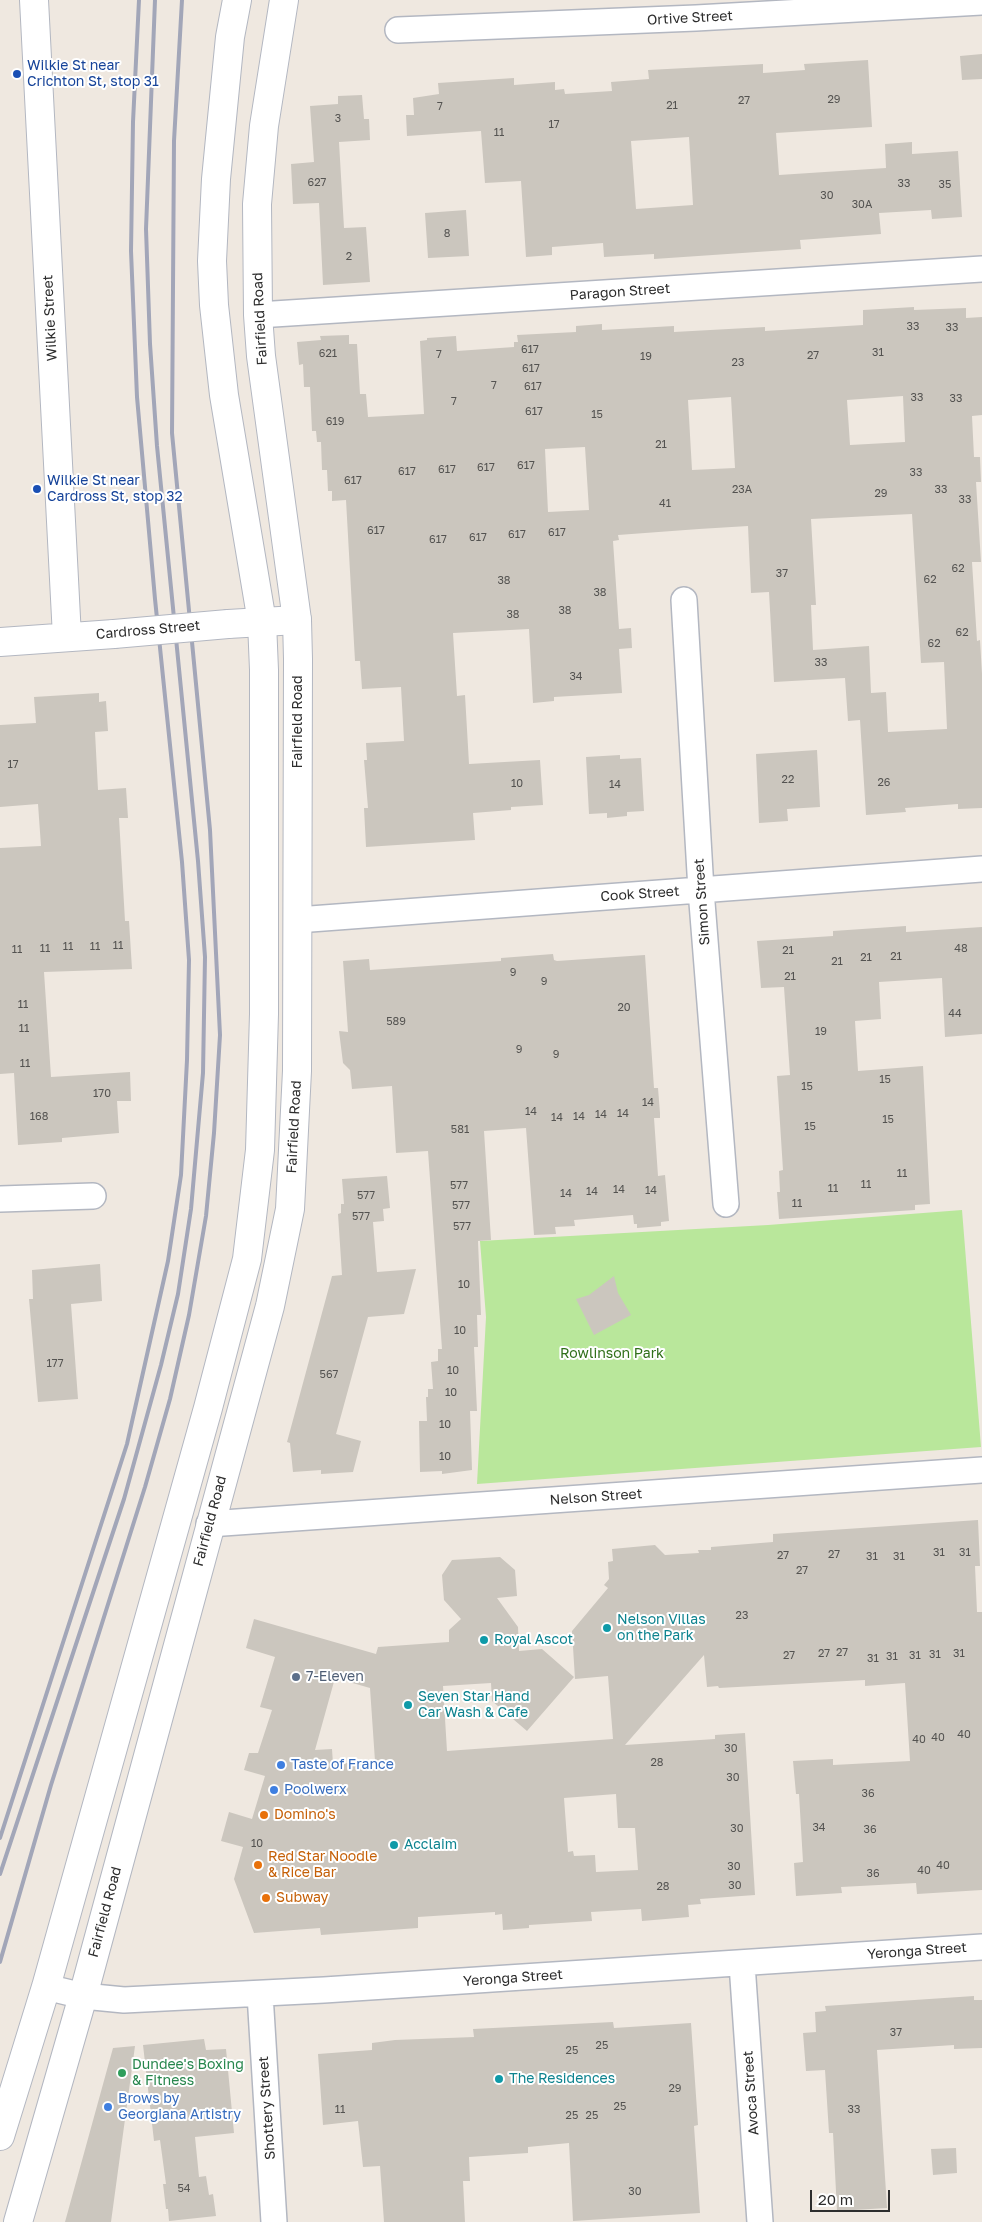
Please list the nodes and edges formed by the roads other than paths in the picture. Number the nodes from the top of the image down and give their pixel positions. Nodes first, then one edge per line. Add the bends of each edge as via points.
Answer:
1 (34, 0) edge
2 (237, 0) edge
3 (284, 0) edge
4 (982, 2) edge
5 (398, 30) dead end
6 (982, 269) edge
7 (258, 315) junction
8 (684, 600) dead end
9 (296, 620) junction
10 (262, 622) junction
11 (67, 636) junction
12 (0, 642) edge
13 (982, 870) edge
14 (701, 890) junction
15 (297, 920) junction
16 (93, 1196) dead end
17 (0, 1199) edge
18 (726, 1204) dead end
19 (982, 1470) edge
20 (209, 1524) junction
21 (982, 1947) edge
22 (742, 1964) junction
23 (46, 1987) junction
24 (260, 1994) junction
25 (83, 1996) junction
26 (0, 2136) edge
27 (18, 2222) edge
28 (274, 2222) edge
29 (760, 2222) edge

1 - 11 main road, Wilkie Street
2 - 10 main road via 230,38 216,179 212,261 224,395
3 - 7 main road, Fairfield Road via 264,126 257,204
4 - 5 street, Ortive Street
6 - 7 street, Paragon Street
7 - 9 main road, Fairfield Road
8 - 14 street, Simon Street
9 - 10 main road, Cardross Street
9 - 15 main road, Fairfield Road
10 - 11 main road, Cardross Street, bridge
10 - 23 main road via 264,1014 260,1150 247,1259
11 - 12 main road, Cardross Street
13 - 14 street, Cook Street
14 - 15 street, Cook Street
14 - 18 street, Simon Street
15 - 20 main road, Fairfield Road via 297,1071 290,1209 270,1306
16 - 17 street
19 - 20 street, Nelson Street
20 - 25 main road, Fairfield Road
21 - 22 street, Yeronga Street
22 - 24 street, Yeronga Street
22 - 29 street, Avoca Street
23 - 25 street, Yeronga Street
23 - 26 main road
24 - 25 street, Yeronga Street via 124,2000
24 - 28 street, Shottery Street
25 - 27 main road, Fairfield Road

